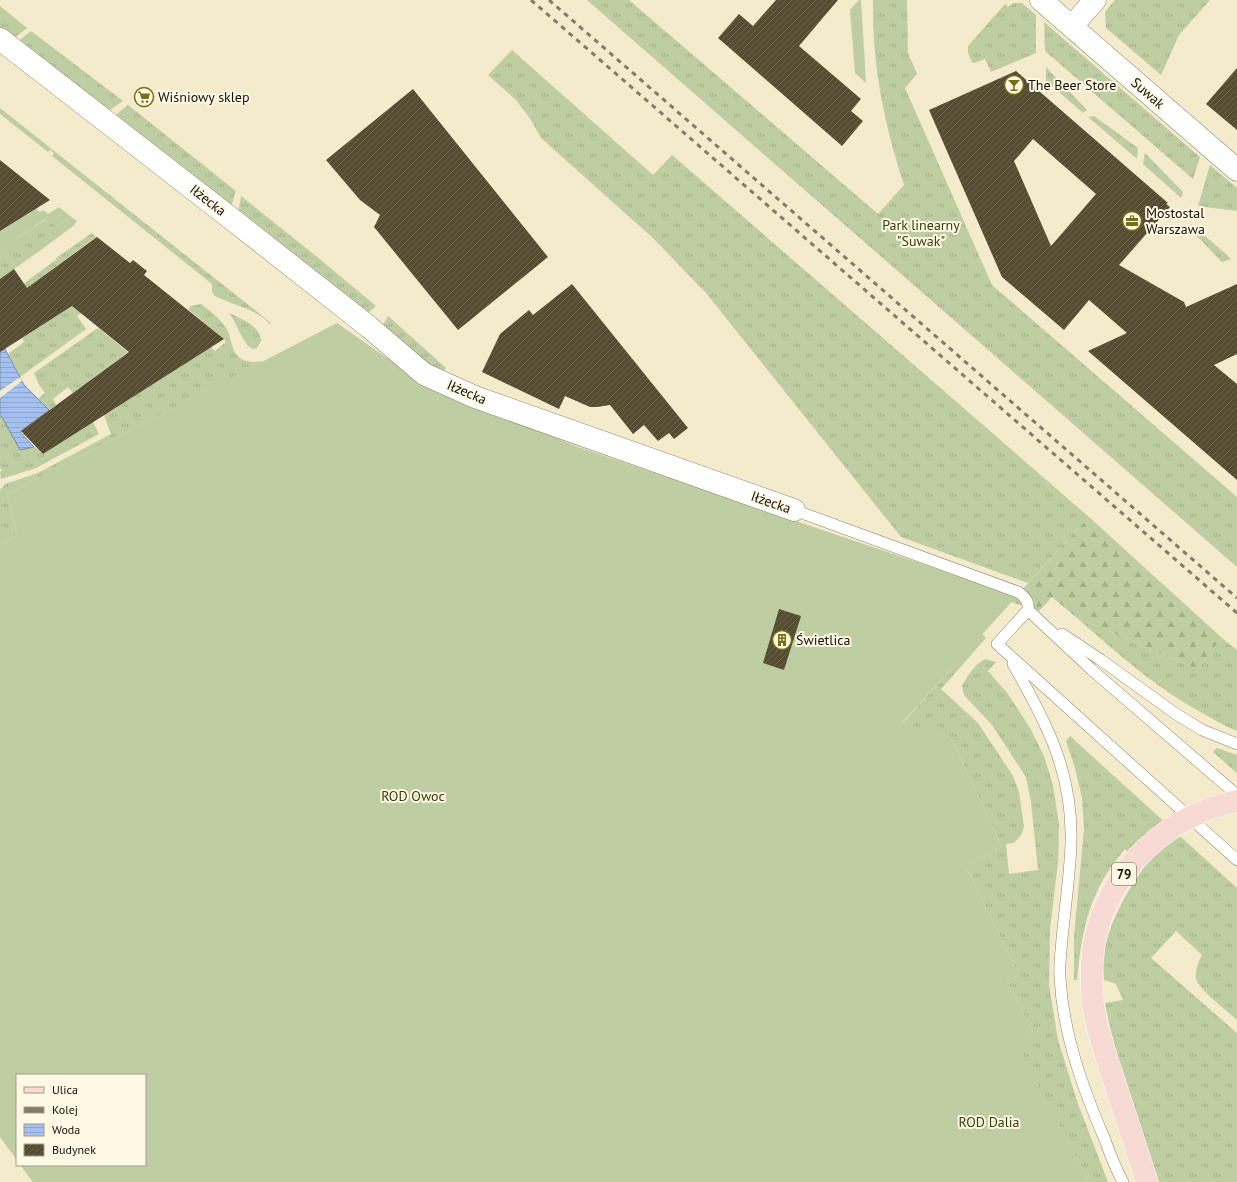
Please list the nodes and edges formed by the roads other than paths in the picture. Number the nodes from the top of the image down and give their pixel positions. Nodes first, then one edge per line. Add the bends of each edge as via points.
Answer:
1 (1042, 0) edge
2 (1095, 0) edge
3 (1072, 26) junction
4 (0, 39) edge
5 (1237, 170) edge
6 (792, 515) joint
7 (1028, 610) junction
8 (1037, 618) junction
9 (1008, 655) junction
10 (1237, 744) edge
11 (1237, 795) edge
12 (1237, 801) edge
13 (1237, 860) edge
14 (1123, 1182) edge
15 (1147, 1182) edge

1 - 3 street, Suwak
2 - 3 street
3 - 5 street, Suwak
4 - 6 street, Iłżecka via 369,327 424,374 475,397
6 - 7 lane, Iłżecka via 1018,592 1027,600
7 - 8 lane
7 - 9 lane via 997,644
8 - 10 lane via 1176,714 1202,730
8 - 11 lane via 1092,670
9 - 13 lane
9 - 14 lane via 1049,731 1066,783 1070,802 1071,843 1060,977 1063,1008 1072,1052 1094,1115
12 - 15 main road, 79, bridge via 1196,814 1152,842 1128,868 1110,898 1096,938 1092,982 1098,1029

